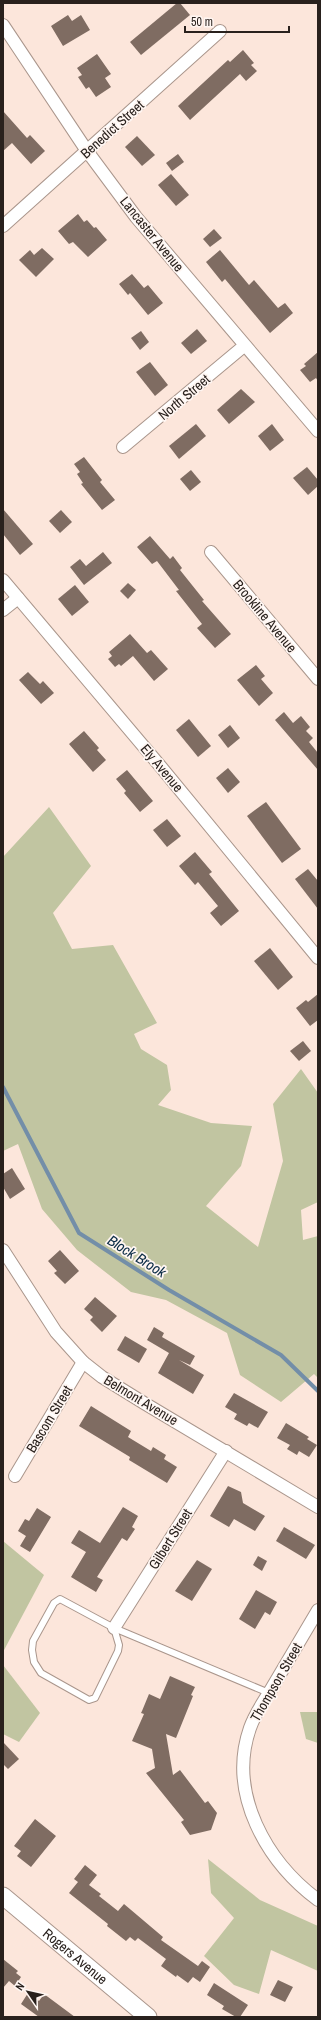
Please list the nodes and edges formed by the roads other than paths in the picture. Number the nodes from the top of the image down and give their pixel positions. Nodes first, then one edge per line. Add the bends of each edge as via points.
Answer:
1 (3, 24) edge
2 (220, 31) dead end
3 (87, 151) junction
4 (3, 226) edge
5 (244, 346) junction
6 (318, 431) edge
7 (123, 447) dead end
8 (211, 552) dead end
9 (3, 580) edge
10 (18, 598) junction
11 (3, 610) edge
12 (318, 679) edge
13 (318, 958) edge
14 (3, 1250) edge
15 (83, 1362) junction
16 (226, 1451) junction
17 (15, 1476) dead end
18 (318, 1507) edge
19 (318, 1610) edge
20 (114, 1628) junction
21 (269, 1693) junction
22 (3, 1896) edge
23 (318, 1900) edge
24 (148, 2017) edge

1 - 3 street, Lancaster Avenue
2 - 3 street, Benedict Street
3 - 4 street, Benedict Street
3 - 5 street, Lancaster Avenue via 136,217
5 - 6 street, Lancaster Avenue
5 - 7 street, North Street
8 - 12 street, Brookline Avenue
9 - 10 street, Ely Avenue
10 - 11 street
10 - 13 street, Ely Avenue
14 - 15 street, Belmont Avenue via 56,1332
15 - 16 street, Belmont Avenue via 144,1403
15 - 17 street, Bascom Street
16 - 18 street, Belmont Avenue
16 - 20 street, Gilbert Street
19 - 21 street, Thompson Street
20 - 20 lane via 60,1599 54,1603 34,1641 34,1662 41,1673 89,1700 95,1698 118,1651 119,1645
20 - 21 lane
21 - 23 street, Thompson Street via 251,1726 245,1748 244,1768 248,1800 257,1827 274,1858 290,1877
22 - 24 main road, Rogers Avenue

